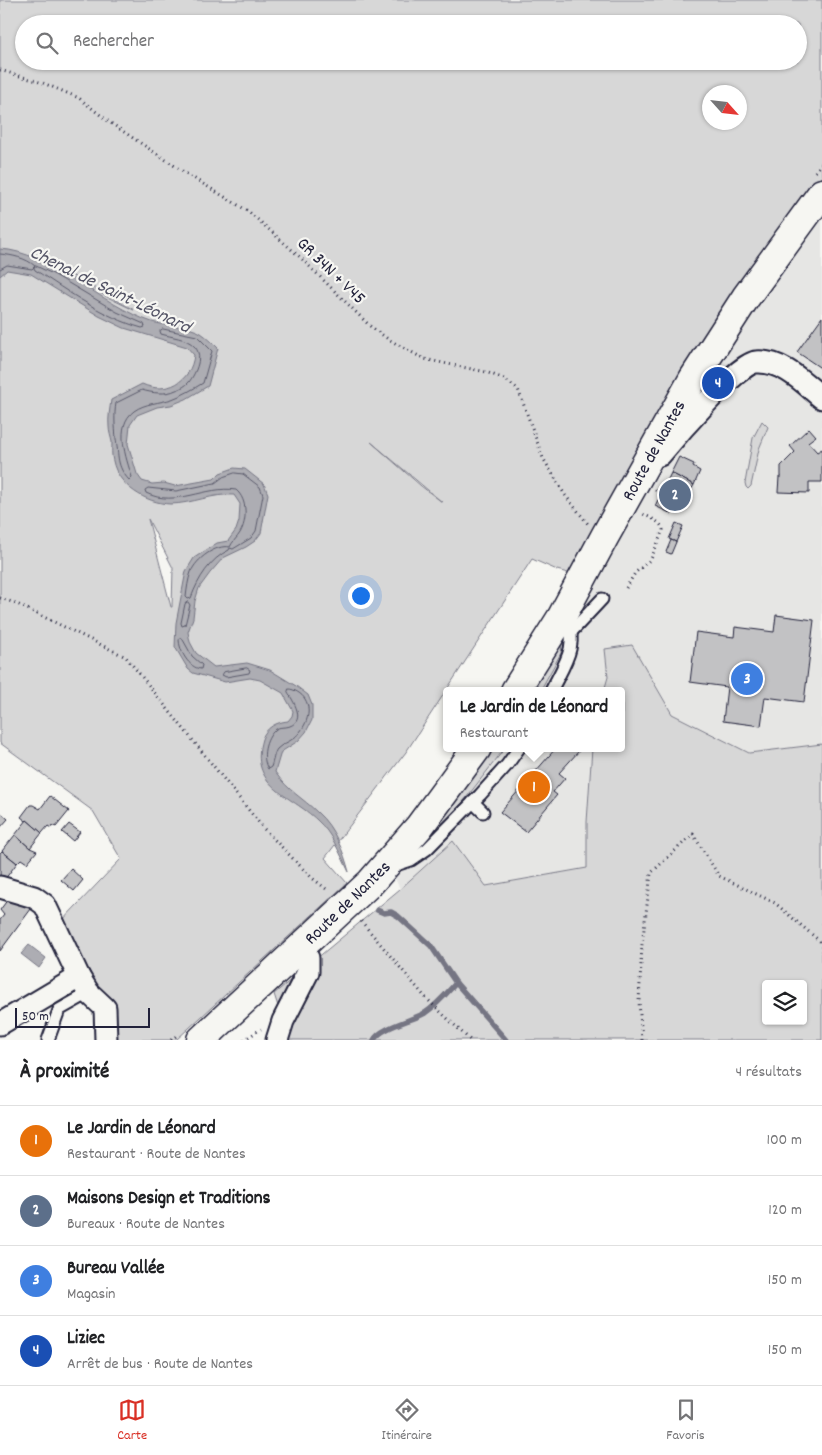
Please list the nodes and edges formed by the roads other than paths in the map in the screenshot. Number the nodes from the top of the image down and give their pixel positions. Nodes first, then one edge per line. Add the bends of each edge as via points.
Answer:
1 (822, 193) edge
2 (822, 398) edge
3 (633, 509) junction
4 (602, 599) dead end
5 (570, 619) junction
6 (518, 687) edge
7 (553, 687) edge
8 (474, 752) edge
9 (516, 752) edge
10 (473, 802) junction
11 (483, 812) dead end
12 (376, 876) junction
13 (0, 887) edge
14 (301, 947) junction
15 (84, 985) junction
16 (0, 1024) edge
17 (48, 1040) edge
18 (106, 1040) edge
19 (201, 1040) edge
20 (277, 1040) edge

1 - 3 main road, Route de Nantes via 746,297 693,379
2 - 3 street via 783,367 754,361 741,369 690,420 652,464
3 - 5 main road, Route de Nantes
4 - 5 lane
5 - 6 main road, Route de Nantes
5 - 7 lane via 571,652
8 - 12 main road, Route de Nantes via 419,827
9 - 10 lane
10 - 11 lane
10 - 12 lane via 427,850
12 - 14 main road, Route de Nantes
13 - 15 street via 34,897 44,905
14 - 19 main road, Route de Nantes
14 - 20 street via 308,958 308,972
15 - 16 street
15 - 17 lane via 59,1010
15 - 18 street via 105,1008

